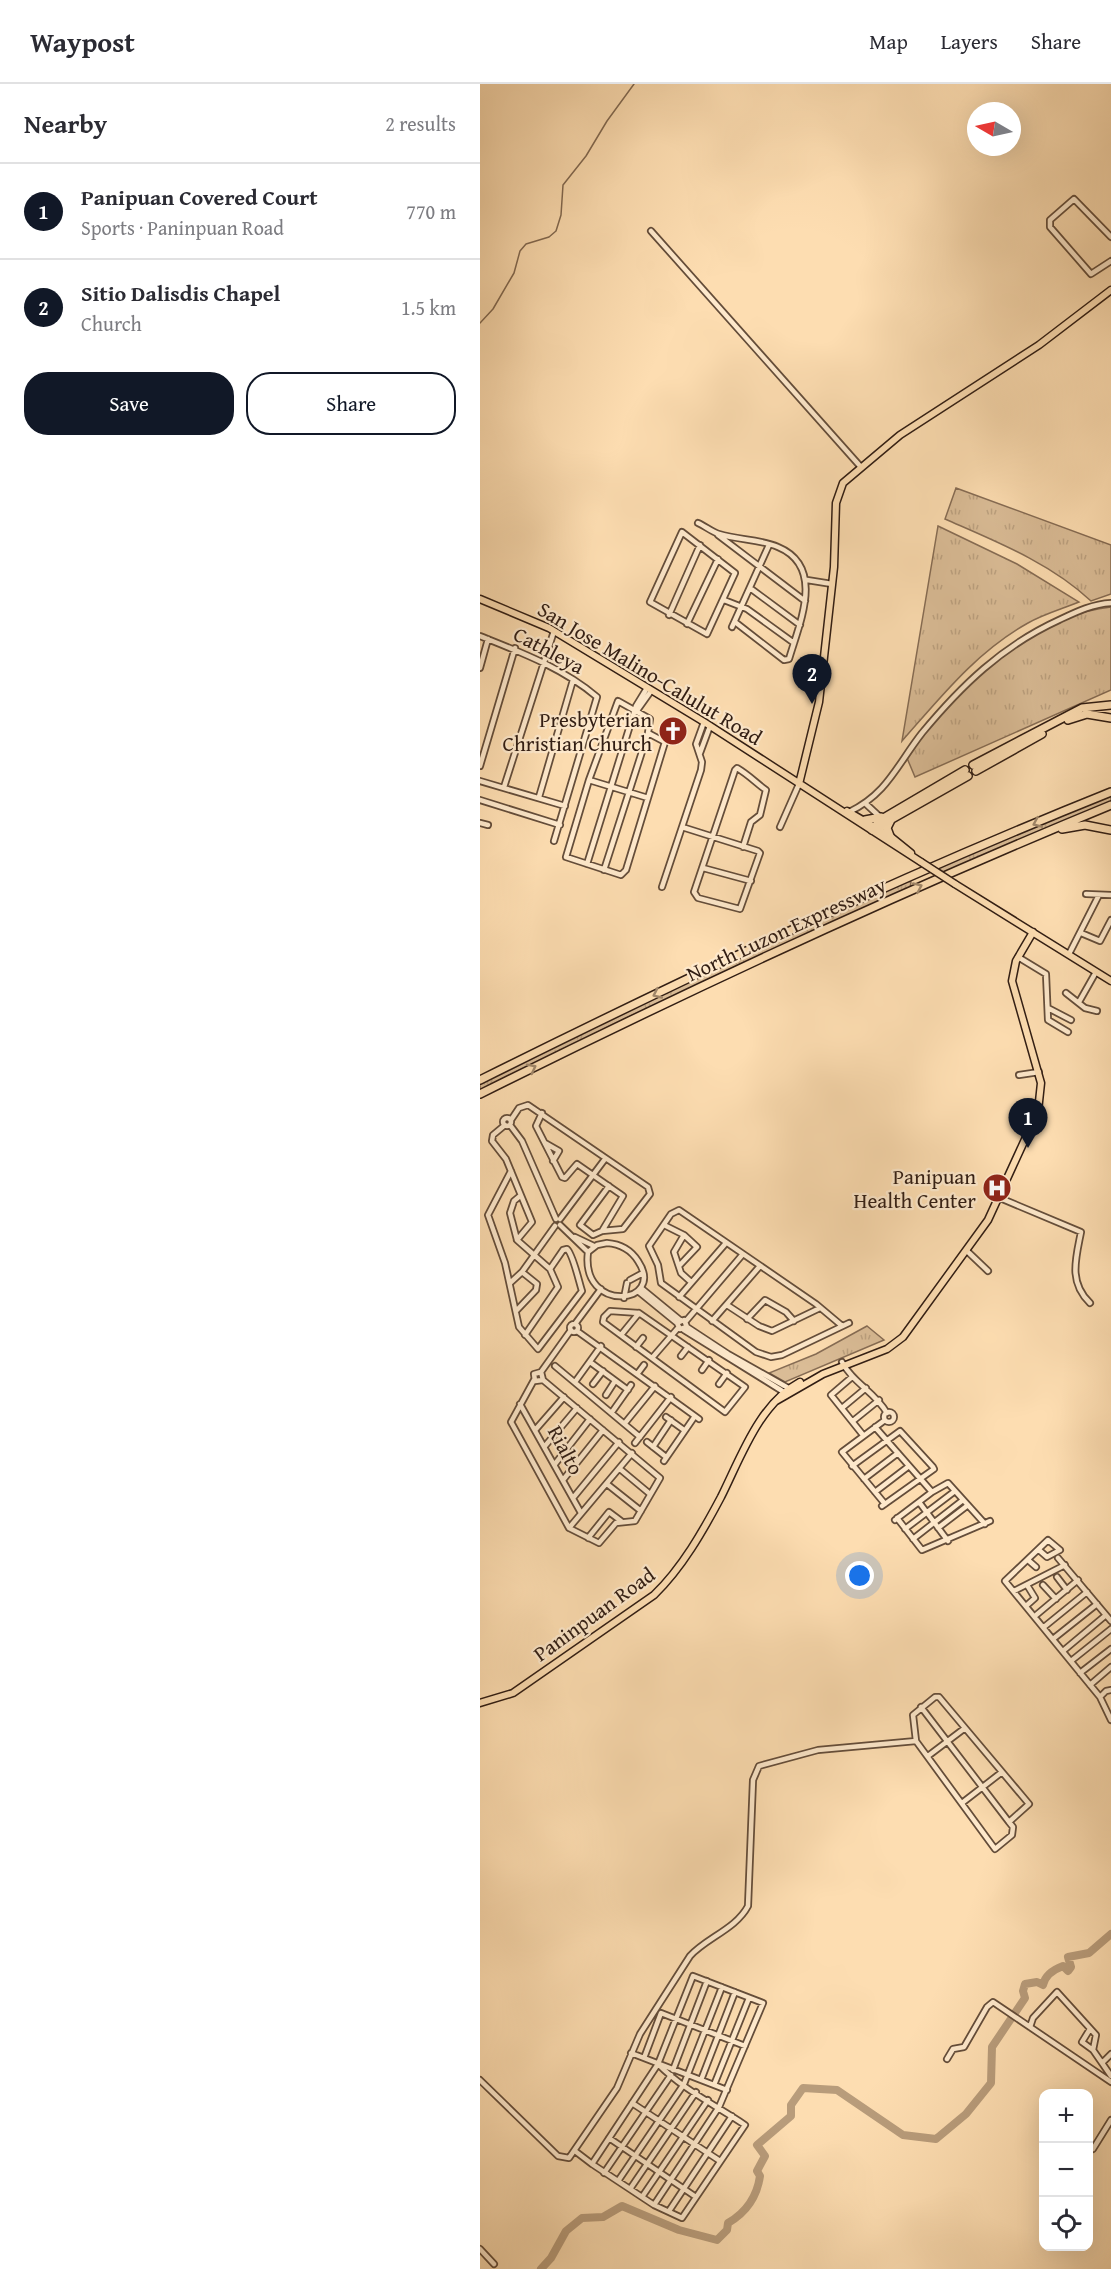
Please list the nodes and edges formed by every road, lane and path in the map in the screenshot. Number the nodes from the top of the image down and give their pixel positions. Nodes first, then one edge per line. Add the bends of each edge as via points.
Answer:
1 (651, 231) dead end
2 (1111, 237) edge
3 (1111, 262) edge
4 (1111, 290) edge
5 (860, 466) junction
6 (698, 523) dead end
7 (717, 534) junction
8 (700, 545) junction
9 (769, 545) junction
10 (718, 559) junction
11 (761, 568) junction
12 (807, 580) junction
13 (832, 584) junction
14 (750, 588) junction
15 (480, 599) edge
16 (724, 600) junction
17 (805, 601) junction
18 (1111, 603) edge
19 (742, 607) junction
20 (669, 615) junction
21 (687, 624) junction
22 (800, 625) junction
23 (554, 631) junction
24 (480, 636) edge
25 (488, 639) junction
26 (794, 643) junction
27 (515, 648) junction
28 (542, 663) junction
29 (480, 668) edge
30 (573, 680) junction
31 (649, 689) junction
32 (1111, 707) edge
33 (1092, 708) junction
34 (1078, 711) junction
35 (636, 712) junction
36 (1111, 718) edge
37 (1068, 720) junction
38 (707, 724) junction
39 (648, 733) junction
40 (699, 734) junction
41 (706, 736) junction
42 (700, 753) junction
43 (480, 766) edge
44 (967, 773) dead end
45 (589, 780) junction
46 (480, 781) edge
47 (799, 784) junction
48 (504, 787) junction
49 (611, 787) junction
50 (1111, 790) edge
51 (630, 792) junction
52 (539, 797) junction
53 (648, 798) junction
54 (480, 800) edge
55 (866, 804) junction
56 (1111, 805) edge
57 (565, 806) junction
58 (848, 814) junction
59 (890, 817) junction
60 (880, 818) junction
61 (865, 820) junction
62 (480, 823) edge
63 (488, 825) dead end
64 (560, 825) junction
65 (682, 827) junction
66 (780, 827) dead end
67 (875, 829) junction
68 (1111, 830) edge
69 (1045, 832) junction
70 (890, 836) junction
71 (713, 838) junction
72 (554, 841) dead end
73 (743, 847) junction
74 (921, 862) junction
75 (587, 864) junction
76 (702, 868) junction
77 (604, 870) junction
78 (751, 881) junction
79 (662, 887) dead end
80 (1086, 894) dead end
81 (1099, 895) junction
82 (1111, 895) edge
83 (1111, 921) edge
84 (1033, 932) junction
85 (1081, 933) junction
86 (1069, 954) junction
87 (1018, 957) junction
88 (1096, 972) junction
89 (1111, 981) edge
90 (1066, 993) dead end
91 (1079, 1002) junction
92 (1048, 1008) junction
93 (1097, 1011) dead end
94 (1071, 1020) dead end
95 (1068, 1032) dead end
96 (1039, 1072) junction
97 (1019, 1075) dead end
98 (480, 1080) edge
99 (480, 1094) edge
100 (542, 1113) junction
101 (499, 1114) dead end
102 (507, 1122) junction
103 (545, 1143) junction
104 (605, 1159) junction
105 (554, 1161) junction
106 (511, 1171) junction
107 (593, 1175) junction
108 (609, 1186) junction
109 (520, 1196) junction
110 (1000, 1198) junction
111 (558, 1222) junction
112 (664, 1225) junction
113 (602, 1231) junction
114 (593, 1235) junction
115 (684, 1235) junction
116 (573, 1236) junction
117 (517, 1240) junction
118 (726, 1243) junction
119 (592, 1246) junction
120 (967, 1251) junction
121 (588, 1252) junction
122 (743, 1254) junction
123 (534, 1257) junction
124 (679, 1266) junction
125 (760, 1266) junction
126 (550, 1269) junction
127 (988, 1271) dead end
128 (522, 1272) junction
129 (643, 1273) junction
130 (691, 1282) junction
131 (510, 1283) junction
132 (601, 1289) junction
133 (640, 1290) junction
134 (679, 1297) junction
135 (624, 1298) junction
136 (1090, 1303) dead end
137 (727, 1305) junction
138 (820, 1308) junction
139 (694, 1309) junction
140 (516, 1311) junction
141 (639, 1313) junction
142 (747, 1319) junction
143 (712, 1321) junction
144 (794, 1321) junction
145 (849, 1323) dead end
146 (575, 1324) junction
147 (841, 1325) junction
148 (681, 1326) junction
149 (571, 1330) junction
150 (577, 1331) junction
151 (525, 1335) junction
152 (621, 1335) junction
153 (671, 1335) junction
154 (643, 1338) dead end
155 (601, 1346) junction
156 (636, 1347) junction
157 (688, 1347) junction
158 (681, 1356) dead end
159 (652, 1358) junction
160 (709, 1360) junction
161 (590, 1362) junction
162 (843, 1364) junction
163 (644, 1365) dead end
164 (555, 1366) dead end
165 (702, 1370) dead end
166 (603, 1371) junction
167 (541, 1372) junction
168 (638, 1373) junction
169 (727, 1373) junction
170 (852, 1377) junction
171 (534, 1380) junction
172 (543, 1380) junction
173 (615, 1381) junction
174 (575, 1382) junction
175 (593, 1384) dead end
176 (719, 1384) dead end
177 (655, 1386) junction
178 (866, 1389) junction
179 (788, 1391) junction
180 (606, 1395) dead end
181 (564, 1397) junction
182 (670, 1397) junction
183 (879, 1400) junction
184 (520, 1404) junction
185 (577, 1408) junction
186 (842, 1408) junction
187 (612, 1412) junction
188 (887, 1413) junction
189 (590, 1419) junction
190 (885, 1420) junction
191 (853, 1421) junction
192 (625, 1423) junction
193 (874, 1427) junction
194 (536, 1430) junction
195 (603, 1430) junction
196 (684, 1430) junction
197 (863, 1435) junction
198 (640, 1437) junction
199 (887, 1441) junction
200 (619, 1442) junction
201 (647, 1442) dead end
202 (635, 1443) dead end
203 (545, 1446) junction
204 (652, 1447) junction
205 (632, 1453) junction
206 (898, 1453) junction
207 (555, 1464) junction
208 (852, 1466) junction
209 (909, 1466) junction
210 (620, 1469) junction
211 (864, 1479) junction
212 (921, 1479) junction
213 (563, 1480) junction
214 (607, 1484) junction
215 (955, 1491) junction
216 (875, 1492) junction
217 (932, 1492) junction
218 (650, 1494) junction
219 (573, 1498) junction
220 (963, 1500) junction
221 (919, 1502) junction
222 (968, 1505) junction
223 (641, 1511) junction
224 (927, 1512) junction
225 (581, 1513) junction
226 (621, 1521) junction
227 (934, 1522) junction
228 (569, 1528) junction
229 (938, 1528) junction
230 (905, 1529) junction
231 (588, 1538) junction
232 (913, 1539) junction
233 (948, 1541) junction
234 (1066, 1547) dead end
235 (1039, 1550) junction
236 (1060, 1550) junction
237 (1058, 1558) dead end
238 (1028, 1560) junction
239 (1065, 1565) junction
240 (1036, 1567) dead end
241 (1016, 1570) junction
242 (1023, 1575) dead end
243 (1000, 1576) dead end
244 (1057, 1577) dead end
245 (1078, 1580) junction
246 (1005, 1581) junction
247 (1043, 1585) dead end
248 (1027, 1586) junction
249 (1067, 1590) junction
250 (1014, 1591) junction
251 (1087, 1592) junction
252 (1056, 1599) junction
253 (1097, 1604) junction
254 (1026, 1606) junction
255 (1106, 1615) junction
256 (1035, 1616) junction
257 (1111, 1621) edge
258 (1044, 1627) junction
259 (1111, 1629) edge
260 (1053, 1639) junction
261 (1111, 1649) edge
262 (1063, 1651) junction
263 (1071, 1662) junction
264 (1111, 1667) edge
265 (1080, 1673) junction
266 (1090, 1684) junction
267 (1111, 1690) edge
268 (1100, 1697) junction
269 (480, 1703) edge
270 (921, 1707) junction
271 (1111, 1720) edge
272 (965, 1728) junction
273 (916, 1741) junction
274 (947, 1742) junction
275 (928, 1756) junction
276 (1002, 1772) junction
277 (982, 1787) junction
278 (962, 1803) junction
279 (1009, 1822) junction
280 (707, 1981) junction
281 (722, 1987) junction
282 (735, 1992) junction
283 (749, 1998) junction
284 (676, 2019) junction
285 (690, 2024) junction
286 (1030, 2027) junction
287 (1090, 2029) junction
288 (705, 2030) junction
289 (718, 2036) junction
290 (731, 2041) junction
291 (745, 2046) junction
292 (1093, 2050) junction
293 (631, 2053) junction
294 (1111, 2054) edge
295 (644, 2058) junction
296 (947, 2059) dead end
297 (1102, 2063) junction
298 (658, 2064) junction
299 (672, 2072) junction
300 (687, 2075) junction
301 (1111, 2076) edge
302 (480, 2080) edge
303 (701, 2080) junction
304 (1111, 2082) edge
305 (684, 2084) junction
306 (714, 2085) junction
307 (727, 2090) junction
308 (696, 2092) junction
309 (708, 2100) junction
310 (632, 2103) junction
311 (719, 2107) junction
312 (645, 2112) junction
313 (732, 2116) junction
314 (658, 2120) junction
315 (1111, 2120) edge
316 (671, 2129) junction
317 (682, 2136) junction
318 (609, 2138) junction
319 (695, 2145) junction
320 (622, 2147) junction
321 (1094, 2149) dead end
322 (575, 2151) junction
323 (708, 2153) junction
324 (634, 2155) junction
325 (720, 2161) junction
326 (592, 2164) junction
327 (647, 2164) junction
328 (659, 2172) junction
329 (604, 2173) junction
330 (672, 2180) junction
331 (618, 2181) junction
332 (630, 2189) junction
333 (685, 2189) junction
334 (642, 2196) junction
335 (696, 2197) junction
336 (654, 2205) junction
337 (669, 2211) junction
338 (480, 2249) edge
339 (494, 2264) dead end

1 - 5 street
2 - 3 street via 1074,199 1050,220 1050,226 1091,274
4 - 5 main road via 1039,345 922,420
5 - 13 main road via 843,483 837,497
6 - 7 street
7 - 9 street
7 - 11 street
8 - 10 street
8 - 20 street
8 - 20 street via 682,532 650,602
9 - 11 street
9 - 12 street via 779,547 798,564
10 - 16 street via 735,573
10 - 21 street
11 - 14 street
11 - 17 street
12 - 13 street
12 - 17 street
13 - 47 main road via 817,717
14 - 19 street
14 - 22 street
15 - 23 main road, San Jose Malino-Calulut Road
16 - 19 street
16 - 21 street via 707,634
17 - 22 street
18 - 55 street via 1084,609 1048,625 1014,644 984,668 954,695 890,780
19 - 26 street
19 - 26 street via 734,625 787,661
20 - 21 street
22 - 26 street
23 - 28 street
23 - 31 main road, San Jose Malino-Calulut Road
24 - 25 street, Cathleya
25 - 27 street, Cathleya
25 - 29 street
27 - 28 street, Cathleya
27 - 43 street
28 - 30 street, Cathleya
28 - 48 street
30 - 52 street
30 - 57 street, Cathleya via 598,699
31 - 35 street
31 - 38 main road, San Jose Malino-Calulut Road
32 - 33 highway
32 - 34 highway via 1091,706
33 - 34 highway
33 - 37 highway
34 - 37 highway via 975,768
35 - 39 street via 651,721
35 - 45 street via 616,702
35 - 49 street
36 - 37 highway via 1089,713
38 - 40 street
38 - 41 street
38 - 47 main road, San Jose Malino-Calulut Road
39 - 51 street
39 - 53 street via 665,742
40 - 41 street
40 - 42 street via 696,744
41 - 42 street
42 - 65 street via 701,770
44 - 59 highway
45 - 49 street
45 - 75 street via 566,857
46 - 48 street
47 - 58 main road, San Jose Malino-Calulut Road
47 - 66 street
48 - 52 street
49 - 51 street
49 - 75 street
50 -> 98 highway, North Luzon Expressway via 881,890
51 - 53 street
51 - 77 street
52 - 57 street
53 - 77 street via 624,873
54 - 64 street
55 - 58 street
55 - 60 street
56 - 69 highway, North Luzon Expressway
57 - 64 street
58 - 61 main road
58 - 67 main road
59 - 60 highway
59 - 67 highway
59 - 70 highway
60 - 61 highway
61 - 67 main road
62 - 63 street
64 - 72 street
65 - 71 street
65 - 79 street
67 - 70 main road
67 - 74 main road
68 - 69 highway via 1085,825
99 -> 69 highway, North Luzon Expressway via 702,986
70 - 74 main road
71 - 73 street
71 - 73 street via 737,768 766,790 760,815 751,822
71 - 76 street
73 - 78 street via 761,854
74 - 84 main road, bridge
75 - 77 street
76 - 78 street
76 - 78 street via 696,897 734,908 741,908
80 - 81 street
81 - 82 street
81 - 85 street
83 - 85 street via 1100,941
84 - 86 main road
84 - 87 main road, Paninpuan Road
85 - 86 street
86 - 88 main road
87 - 92 street via 1046,974
87 - 96 main road, Paninpuan Road via 1013,972 1014,990
88 - 89 main road
88 - 91 street
90 - 91 street
91 - 93 street via 1088,1010
92 - 94 street
92 - 95 street via 1049,1022
96 - 97 street
96 - 110 main road, Paninpuan Road via 1042,1090 1038,1111
100 - 102 street via 525,1105
100 - 103 street via 536,1126
100 - 104 street
101 - 102 street
102 - 106 street via 492,1139
102 - 111 street via 522,1141
103 - 105 street
103 - 105 street via 559,1151
104 - 107 street
104 - 113 street via 651,1191 623,1229
105 - 107 street via 563,1178 577,1164
106 - 109 street
106 - 131 street via 488,1213
107 - 108 street
107 - 111 street
108 - 113 street via 624,1197
108 - 114 street via 580,1225
109 - 117 street via 510,1213
109 - 117 street via 532,1222
110 - 120 main road, Paninpuan Road
110 - 136 street via 1081,1232 1075,1255 1076,1277 1081,1294
111 - 116 street
111 - 123 street
112 - 115 street
112 - 118 street via 673,1211 679,1210
112 - 134 street via 649,1249 658,1265 661,1284
113 - 114 street
114 - 119 street
115 - 124 street via 675,1248
115 - 124 street via 697,1248
116 - 119 street
116 - 121 street
117 - 123 street
118 - 122 street
118 - 130 street
119 - 121 street
119 - 129 street via 607,1243 625,1248 635,1256
120 - 127 street
120 - 162 main road, Paninpuan Road via 903,1337 887,1349
121 - 132 street via 588,1271
122 - 125 street
122 - 139 street
123 - 126 street
123 - 128 street
124 - 130 street
125 - 137 street
125 - 138 street
126 - 151 street via 558,1289
126 - 151 street via 567,1249 582,1291 541,1348 536,1348
128 - 131 street
128 - 140 street via 537,1287
129 - 133 street
129 - 135 street via 629,1282
130 - 134 street
131 - 140 street
132 - 135 street
132 - 146 street
133 - 135 street
133 - 148 street
134 - 139 street
137 - 142 street
137 - 143 street
138 - 144 street
138 - 147 street
139 - 143 street
139 - 148 street
140 - 151 street
141 - 152 street
141 - 152 street via 606,1314 603,1322
141 - 153 street
142 - 144 street via 772,1330
142 - 144 street via 767,1300
143 - 147 street via 756,1352 771,1357
145 - 147 street
146 - 149 street
146 - 150 street
148 - 153 street
148 - 179 street
149 - 150 street
149 - 167 street
150 - 155 street
152 - 156 street
153 - 157 street
153 - 159 street
154 - 156 street
155 - 161 street
155 - 168 street
156 - 159 street
157 - 158 street
157 - 160 street
159 - 169 street via 725,1412 746,1387
160 - 165 street
160 - 169 street
161 - 166 street
161 - 174 street
162 - 170 street
162 - 179 main road, Paninpuan Road
163 - 168 street
164 - 174 street
166 - 173 street
166 - 175 street
167 - 171 street via 535,1373
167 - 172 street
168 - 177 street
169 - 176 street
170 - 178 street
170 - 186 street via 831,1394
171 - 172 street
171 - 184 street
172 - 181 street
173 - 180 street
173 - 187 street via 629,1388
174 - 187 street
177 - 182 street
177 - 192 street
178 - 183 street
178 - 186 street
179 - 269 main road, Paninpuan Road via 754,1430 719,1500 666,1583 513,1693
181 - 185 street
181 - 194 street
182 - 196 street via 697,1418
182 - 198 street
183 - 188 street
183 - 191 street
184 - 194 street, Rialto
184 - 228 street via 511,1422
185 - 189 street
185 - 203 street
186 - 191 street
187 - 192 street
188 - 190 street
188 - 190 street via 893,1414 893,1419
189 - 195 street
189 - 207 street
190 - 193 street
191 - 197 street
192 - 198 street
193 - 197 street
193 - 199 street
194 - 203 street, Rialto
195 - 200 street
195 - 213 street
196 - 204 street via 665,1459
196 - 204 street via 668,1418
197 - 208 street via 842,1452
198 - 202 street
199 - 206 street
199 - 208 street
199 - 212 street via 902,1431 934,1468
200 - 205 street
200 - 219 street
201 - 204 street
203 - 207 street, Rialto
205 - 210 street
205 - 218 street via 660,1478
206 - 209 street
206 - 211 street
207 - 213 street, Rialto
208 - 211 street
209 - 212 street
209 - 216 street
210 - 214 street
210 - 218 street
211 - 216 street
212 - 216 street via 884,1505
212 - 217 street
213 - 219 street, Rialto
214 - 223 street
214 - 225 street
215 - 217 street via 947,1482
215 - 220 street
215 - 224 street
217 - 221 street
218 - 223 street
219 - 225 street, Rialto
220 - 222 street
220 - 227 street
221 - 224 street
221 - 230 street via 896,1519
222 - 229 street
222 - 233 street via 988,1522
223 - 226 street via 635,1521
224 - 227 street
224 - 230 street
225 - 228 street
226 - 231 street via 599,1543
226 - 231 street via 609,1512
227 - 229 street
227 - 232 street
228 - 231 street
229 - 233 street
230 - 232 street
232 - 233 street via 920,1551
234 - 236 street
235 - 236 street via 1047,1557
235 - 236 street via 1046,1538
235 - 238 street
237 - 239 street
238 - 240 street
238 - 241 street
239 - 245 street
239 - 248 street
241 - 242 street
241 - 246 street
243 - 246 street
244 - 249 street
245 - 249 street
245 - 251 street
246 - 250 street
247 - 252 street
248 - 250 street
248 - 254 street via 1035,1598
249 - 252 street
250 - 254 street
251 - 253 street
251 - 258 street
252 - 256 street
253 - 255 street
253 - 260 street
254 - 256 street
255 - 257 street
255 - 262 street
256 - 258 street
258 - 260 street
259 - 263 street
260 - 262 street
261 - 265 street
262 - 263 street
263 - 265 street
264 - 266 street
265 - 266 street
266 - 268 street
267 - 268 street
268 - 271 street
270 - 272 street via 939,1697
270 - 273 street via 913,1715
270 - 274 street
272 - 274 street
272 - 276 street
273 - 275 street
273 - 293 street via 818,1750 759,1766 753,1780 748,1906 738,1919 690,1956
274 - 275 street
274 - 277 street
275 - 278 street
276 - 277 street
276 - 279 street via 1029,1804
277 - 278 street
277 - 279 street
278 - 279 street via 995,1849 1012,1835
280 - 281 street
280 - 284 street via 693,1976
280 - 285 street
281 - 282 street
281 - 288 street
282 - 283 street
282 - 289 street
283 - 290 street
283 - 291 street via 763,2003
284 - 285 street
284 - 295 street via 661,2013
284 - 298 street
285 - 288 street
285 - 299 street
286 - 287 street via 1033,2018 1057,1992
286 - 296 street via 998,2004 990,2004 964,2047 953,2049
286 - 304 street
287 - 292 street via 1097,2037
287 - 292 street via 1082,2042
288 - 289 street
288 - 300 street
289 - 290 street
289 - 303 street
290 - 291 street
290 - 306 street
291 - 307 street
292 - 297 street
293 - 295 street
293 - 322 street via 617,2088
294 - 297 street
295 - 298 street
297 - 301 street
298 - 299 street
298 - 310 street
299 - 300 street
299 - 305 street
299 - 312 street
300 - 303 street
300 - 305 street
302 - 322 street via 558,2156 570,2158
303 - 306 street
305 - 308 street
305 - 314 street
306 - 307 street
307 - 311 street
308 - 309 street
308 - 316 street
309 - 311 street
309 - 317 street
310 - 312 street
310 - 318 street
311 - 313 street
311 - 319 street
312 - 314 street
312 - 320 street
313 - 323 street
313 - 325 street via 745,2125
314 - 316 street
314 - 324 street
315 - 321 street
316 - 317 street
316 - 327 street
317 - 319 street
317 - 328 street
318 - 320 street
318 - 326 street
319 - 323 street
319 - 330 street
320 - 324 street
320 - 329 street
322 - 326 street
323 - 325 street
323 - 333 street
324 - 327 street
324 - 331 street
325 - 335 street
326 - 329 street
327 - 328 street
327 - 332 street
328 - 330 street
328 - 334 street
329 - 331 street
330 - 333 street
330 - 336 street
331 - 332 street
332 - 334 street
333 - 335 street
333 - 337 street
334 - 336 street
335 - 337 street via 682,2218
336 - 337 street
338 - 339 street

